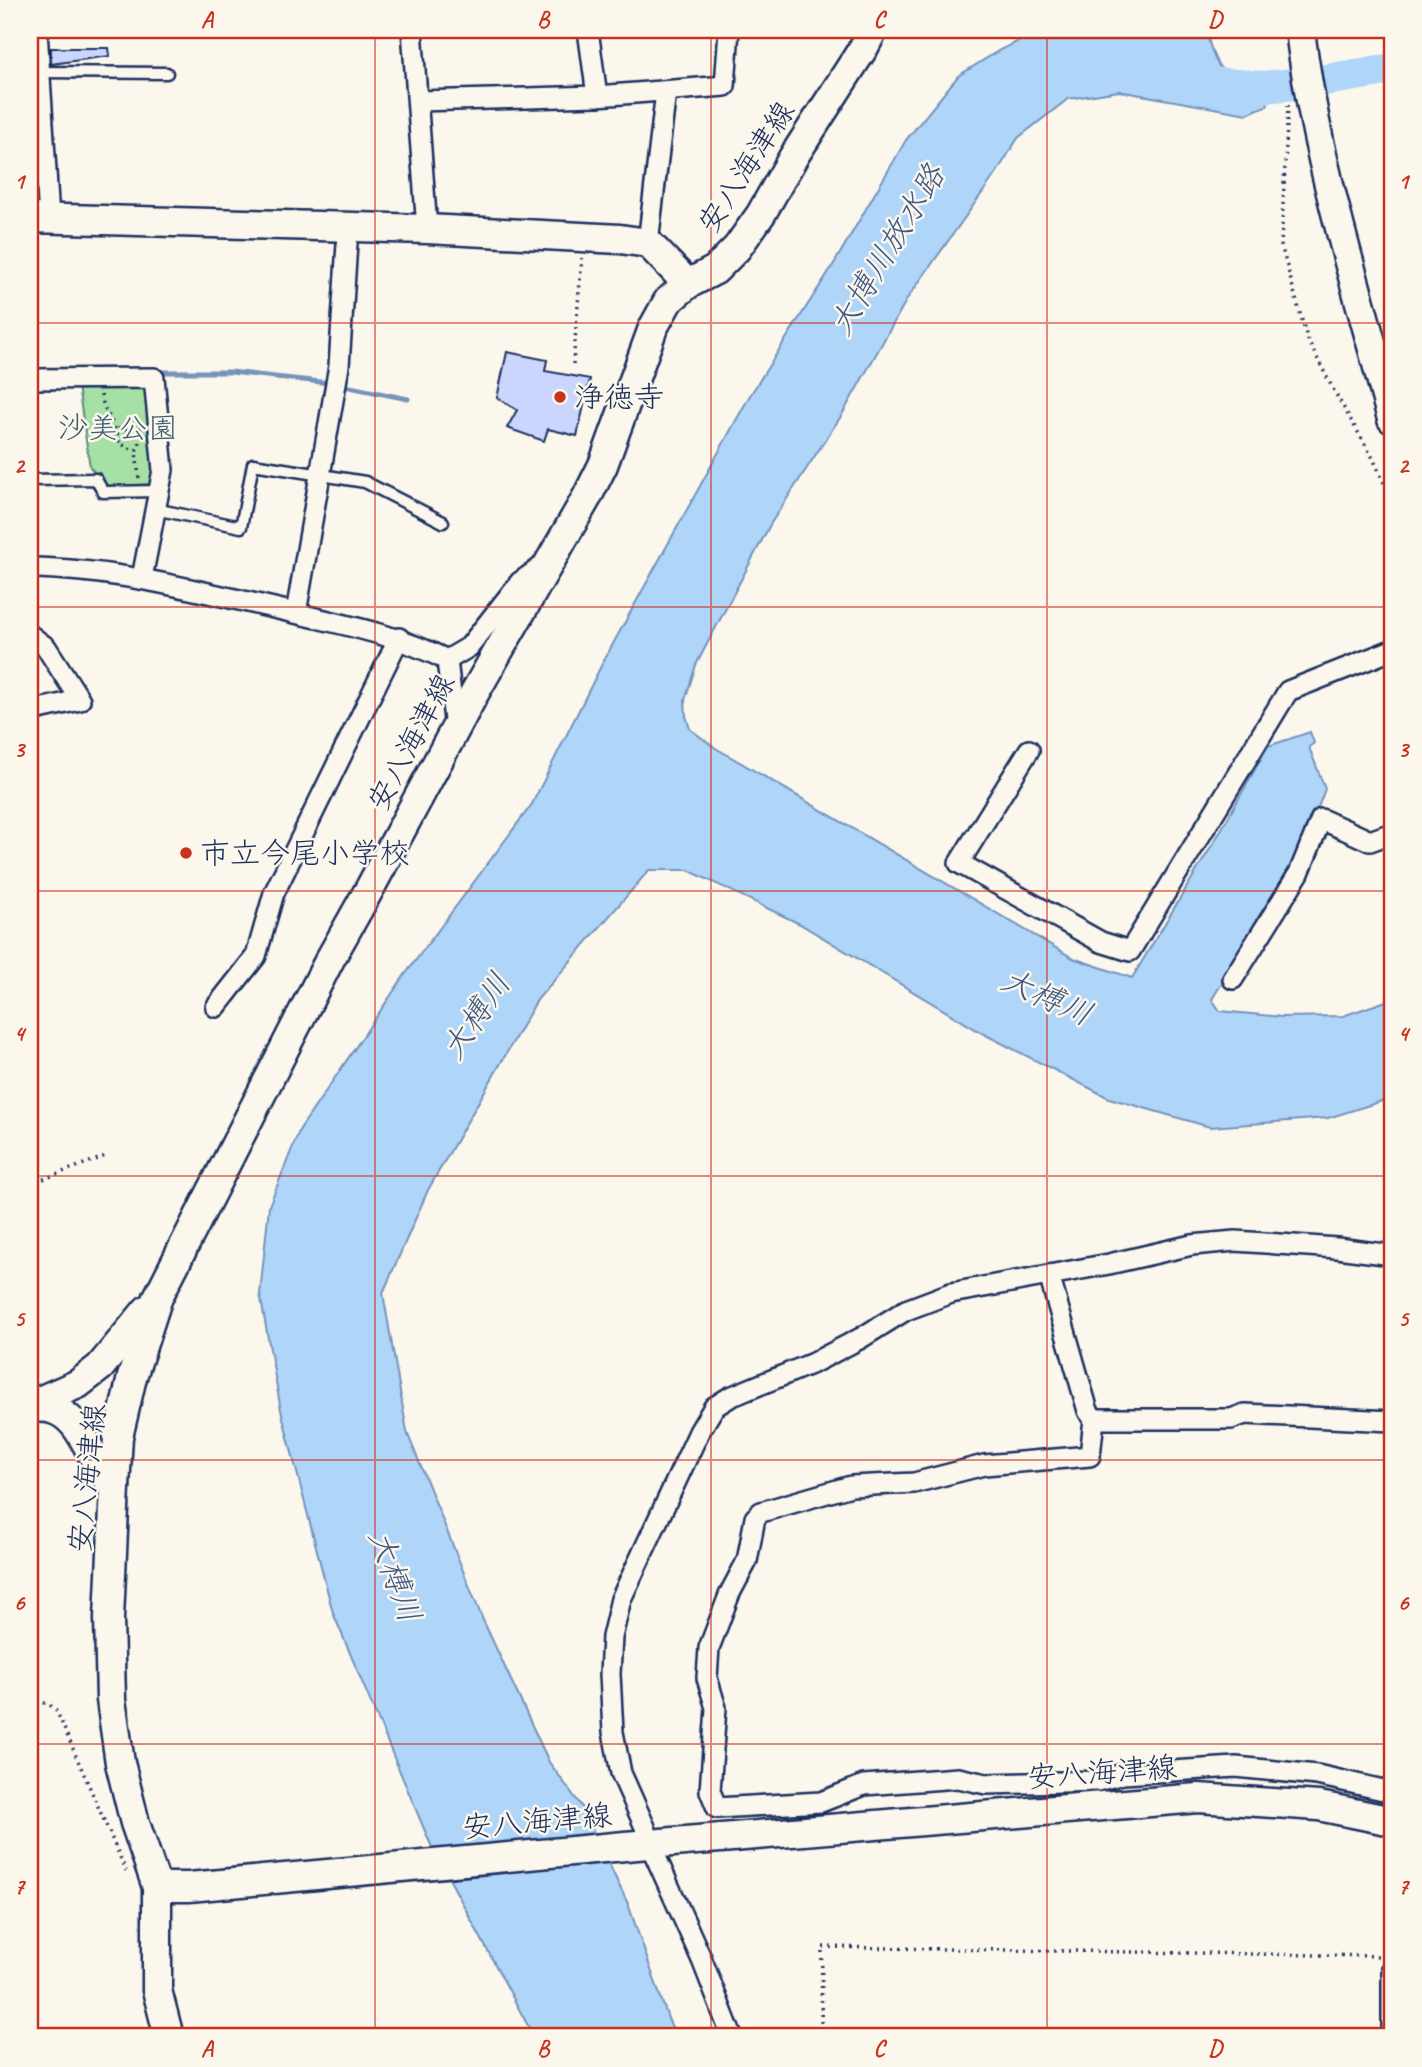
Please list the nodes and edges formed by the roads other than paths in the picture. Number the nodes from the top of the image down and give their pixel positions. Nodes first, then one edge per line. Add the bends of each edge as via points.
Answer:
1 (37, 30) edge
2 (412, 30) edge
3 (589, 30) edge
4 (729, 30) edge
5 (873, 30) edge
6 (1300, 30) edge
7 (40, 72) junction
8 (167, 73) dead end
9 (666, 91) junction
10 (597, 96) junction
11 (418, 101) junction
12 (39, 218) edge
13 (348, 228) junction
14 (427, 229) junction
15 (648, 243) junction
16 (688, 284) junction
17 (30, 379) edge
18 (1392, 419) edge
19 (320, 474) junction
20 (30, 480) edge
21 (151, 497) junction
22 (443, 522) dead end
23 (550, 561) junction
24 (30, 568) edge
25 (142, 578) junction
26 (296, 614) junction
27 (30, 635) edge
28 (399, 638) junction
29 (1392, 650) edge
30 (447, 660) junction
31 (30, 711) edge
32 (455, 730) junction
33 (1029, 750) dead end
34 (1392, 833) edge
35 (1233, 979) dead end
36 (216, 1007) dead end
37 (1392, 1255) edge
38 (1049, 1275) junction
39 (158, 1297) junction
40 (30, 1406) edge
41 (1094, 1419) junction
42 (1392, 1421) edge
43 (115, 1487) junction
44 (1392, 1792) edge
45 (1392, 1821) edge
46 (638, 1845) junction
47 (157, 1887) junction
48 (1392, 1968) edge
49 (169, 2037) edge
50 (732, 2037) edge
51 (1392, 2037) edge

1 - 7 street
2 - 11 street
3 - 10 street
4 - 9 street via 725,86
5 - 16 main road, 安八海津線 via 737,248 715,270
6 - 18 main road via 1319,141
7 - 8 lane
7 - 12 street
9 - 10 street
9 - 15 street
10 - 11 street
11 - 14 street
12 - 13 main road
13 - 14 main road
13 - 19 street via 339,366
14 - 15 main road
15 - 16 main road
16 - 23 main road, 安八海津線 via 668,301 653,328 603,465
17 - 21 street via 154,378 163,470
19 - 21 lane via 253,464 240,527
19 - 22 lane via 365,482
19 - 26 street
20 - 21 lane via 96,478 103,492
21 - 25 street
23 - 30 street via 520,582 469,647
23 - 32 main road, 安八海津線
24 - 25 street
25 - 26 street
26 - 28 street
27 - 31 street via 46,647 80,700
28 - 30 street
28 - 36 street via 274,893 256,956
29 - 33 street via 1288,691 1130,951 1101,942 959,863
30 - 32 street
32 - 39 main road, 安八海津線 via 329,961
34 - 35 street via 1370,841 1321,819 1299,873
37 - 38 street via 1235,1241 1192,1245
38 - 41 street
38 - 46 street via 951,1293 905,1310 813,1363 714,1407 621,1599 612,1637 614,1732 621,1773 645,1827
39 - 40 main road via 100,1367 78,1384
39 - 43 main road, 安八海津線 via 118,1437
40 - 43 main road via 53,1409 73,1422 105,1478
41 - 42 street via 1231,1419 1245,1415
41 - 44 street via 1090,1456 984,1465 914,1483 851,1486 761,1512 755,1518 747,1561 709,1648 707,1678 716,1708 710,1791 717,1808 821,1802 864,1785 958,1778 986,1784 1097,1781 1123,1774 1236,1767 1317,1775
43 - 47 main road, 安八海津線 via 109,1618 111,1700 120,1763
45 - 46 main road, 安八海津線 via 1319,1806 1198,1798
46 - 47 main road, 安八海津線
46 - 50 street via 702,1960
47 - 49 main road via 157,1990
48 - 51 street

